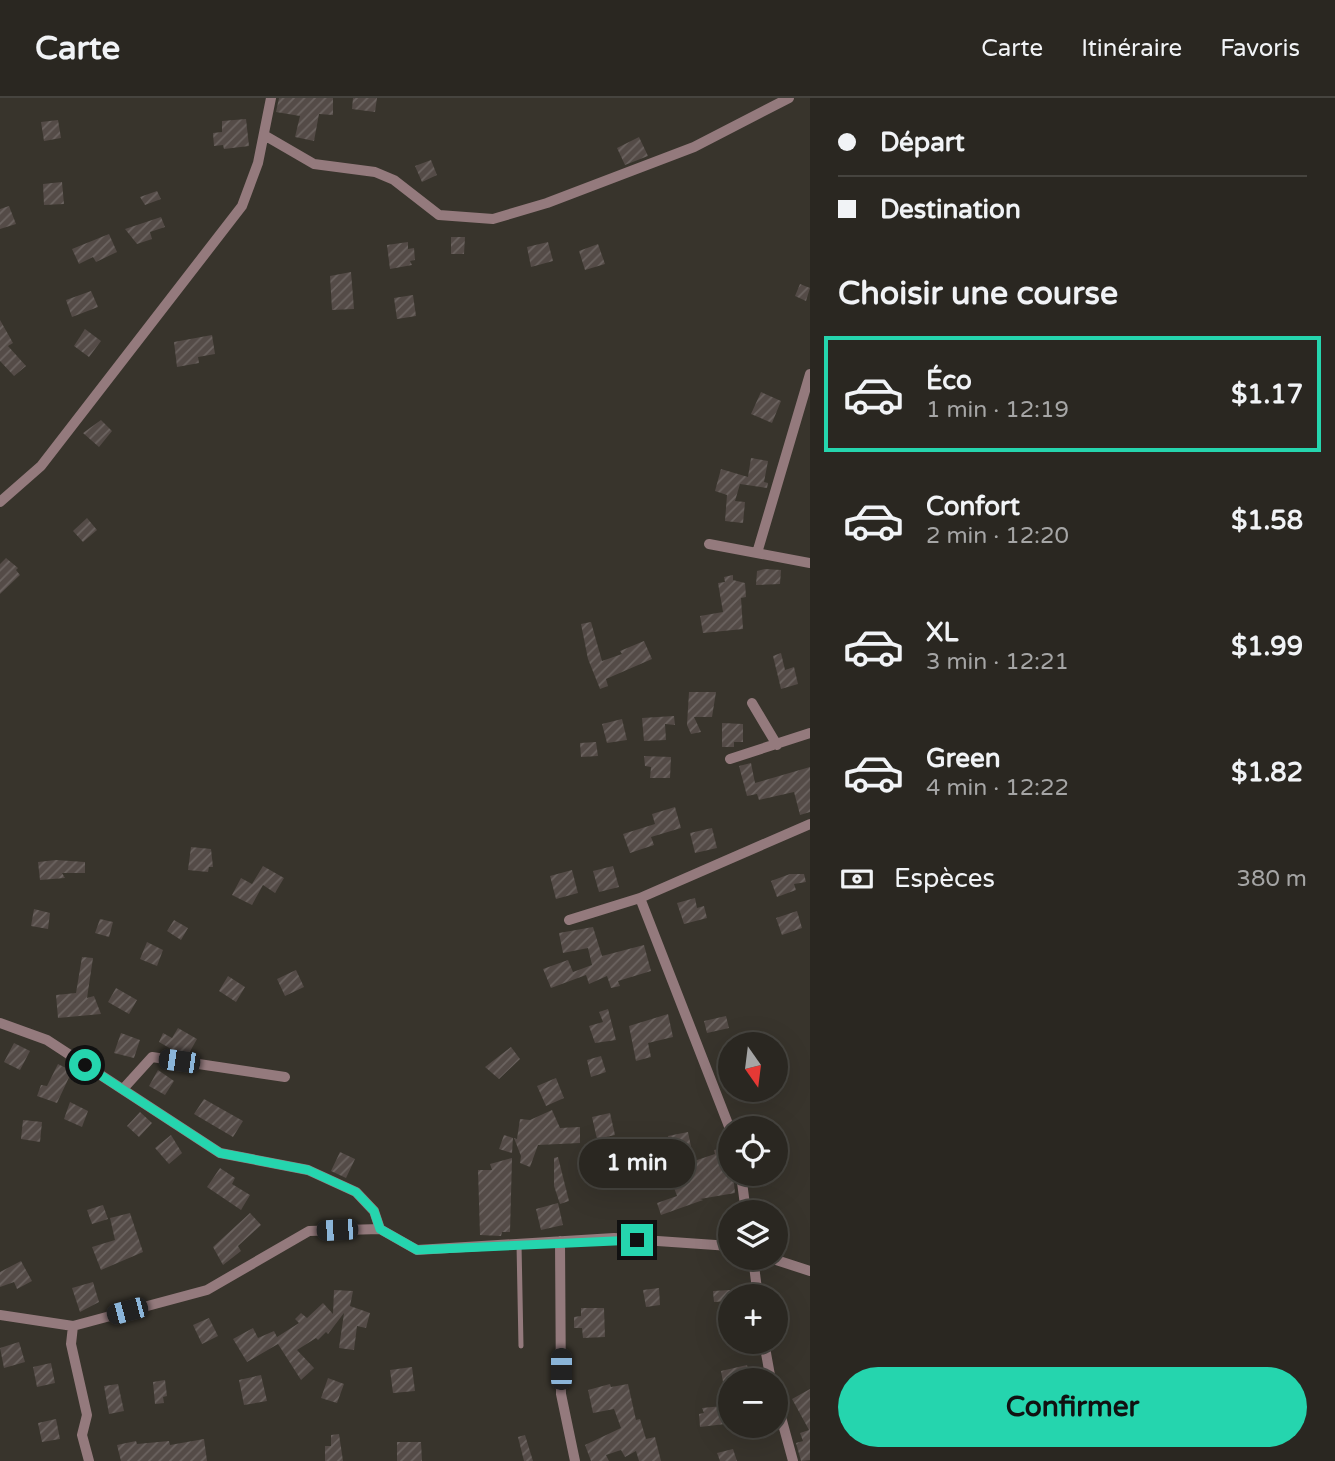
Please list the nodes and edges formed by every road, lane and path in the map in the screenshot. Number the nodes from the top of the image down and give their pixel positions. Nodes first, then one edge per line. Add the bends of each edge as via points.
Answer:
1 (271, 98) edge
2 (789, 98) edge
3 (264, 135) junction
4 (810, 374) edge
5 (805, 404) edge
6 (0, 502) edge
7 (709, 544) dead end
8 (757, 553) junction
9 (810, 563) edge
10 (752, 702) dead end
11 (810, 733) edge
12 (778, 745) junction
13 (730, 759) dead end
14 (810, 824) edge
15 (640, 898) junction
16 (569, 920) dead end
17 (0, 1023) edge
18 (285, 1077) dead end
19 (123, 1089) junction
20 (725, 1116) edge
21 (380, 1229) junction
22 (560, 1241) junction
23 (519, 1244) junction
24 (718, 1245) edge
25 (788, 1264) edge
26 (810, 1271) edge
27 (0, 1315) edge
28 (72, 1326) junction
29 (521, 1346) dead end
30 (787, 1438) edge
31 (89, 1461) edge
32 (575, 1461) edge
33 (793, 1461) edge

1 - 3 street
2 - 3 street via 694,147 493,219 439,215 394,180 375,172 314,164
3 - 6 street via 242,206 41,466
4 - 5 street
5 - 8 street
7 - 8 street
8 - 9 street
10 - 12 street
11 - 12 street
12 - 13 street
14 - 15 street
15 - 16 street
15 - 20 street
17 - 19 street via 47,1040
18 - 19 street via 152,1058
19 - 21 street via 220,1153 308,1170 356,1192 374,1211
21 - 23 street via 417,1250
21 - 28 street via 309,1231 207,1290
22 - 23 street
22 - 24 street via 614,1238
22 - 32 street via 561,1394
23 - 29 lane
25 - 26 street
27 - 28 street
28 - 31 street via 71,1344 87,1415 82,1435
30 - 33 street

